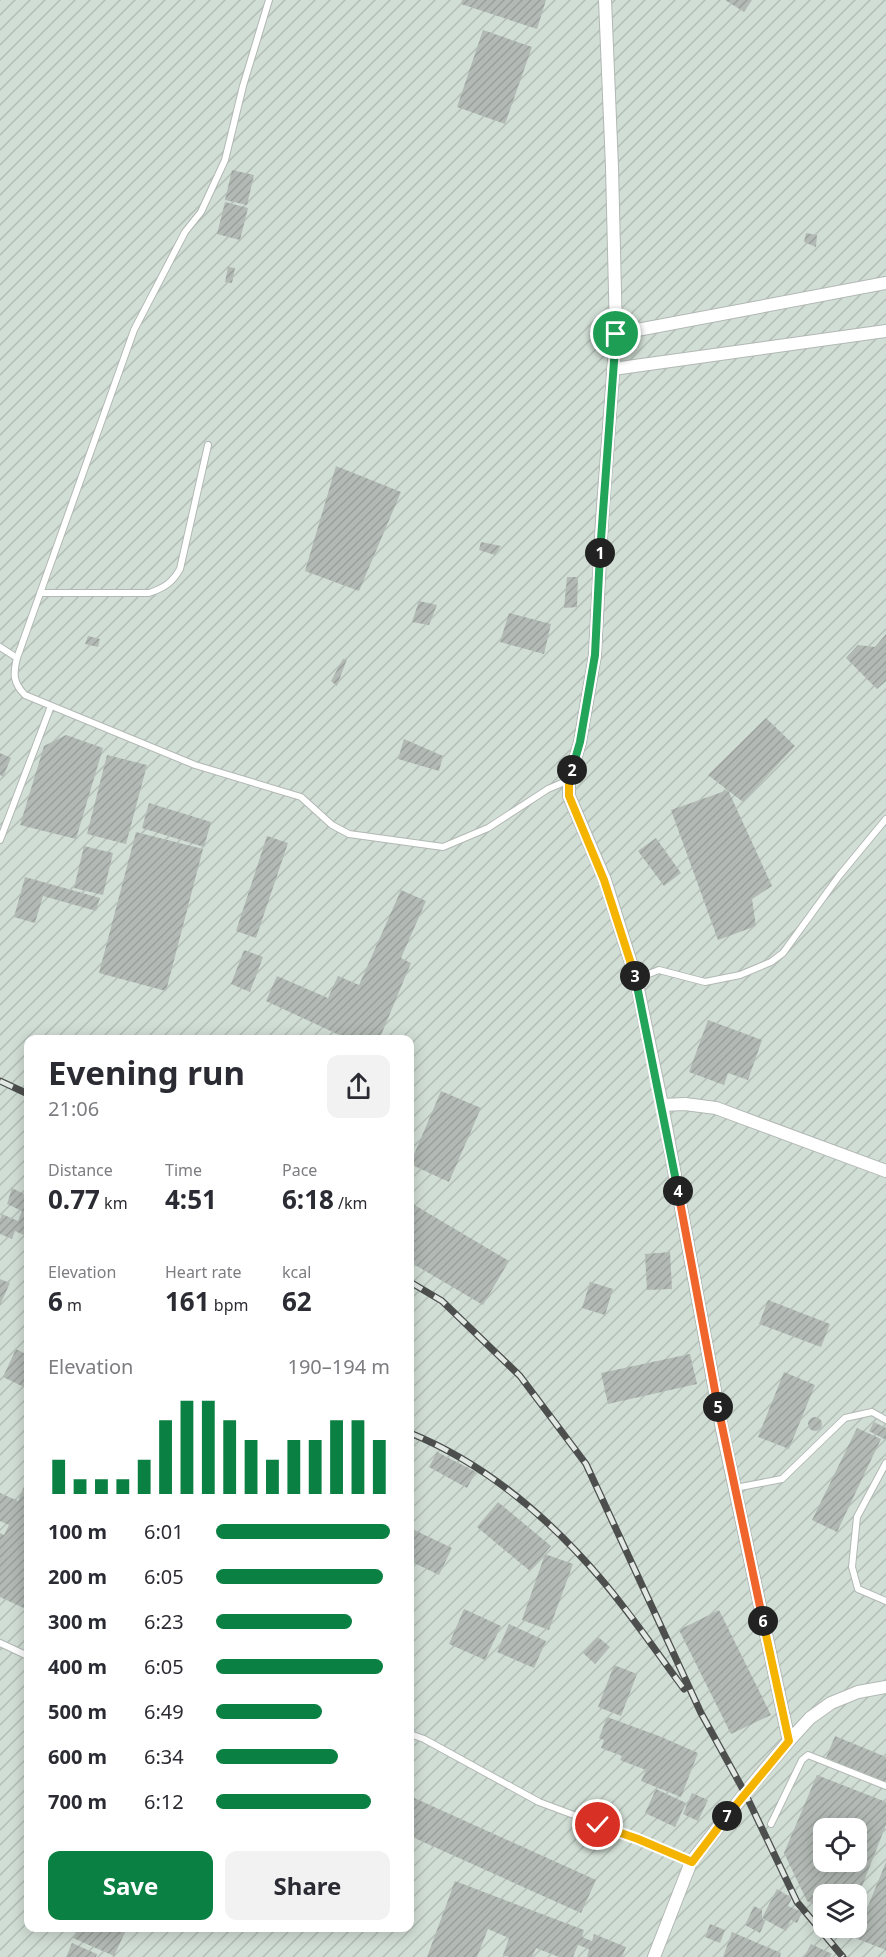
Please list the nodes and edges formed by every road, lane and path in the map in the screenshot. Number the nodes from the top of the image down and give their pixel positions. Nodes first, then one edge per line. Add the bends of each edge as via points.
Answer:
1 (269, 0) edge
2 (605, 0) edge
3 (886, 283) edge
4 (886, 331) edge
5 (616, 334) junction
6 (613, 369) junction
7 (208, 445) dead end
8 (40, 593) junction
9 (0, 646) edge
10 (17, 658) junction
11 (51, 706) junction
12 (569, 780) junction
13 (886, 819) edge
14 (0, 840) edge
15 (636, 979) junction
16 (662, 1105) junction
17 (886, 1172) edge
18 (886, 1420) edge
19 (886, 1463) edge
20 (735, 1488) junction
21 (886, 1601) edge
22 (0, 1643) edge
23 (24, 1654) edge
24 (886, 1687) edge
25 (414, 1735) edge
26 (789, 1741) junction
27 (886, 1786) edge
28 (771, 1824) dead end
29 (692, 1862) junction
30 (654, 1957) edge

1 - 8 lane via 225,160 201,212 185,232 134,330
2 - 5 street
3 - 5 street
4 - 6 street
5 - 6 street
6 - 12 street via 595,655 580,742
7 - 8 lane via 174,581 149,593
8 - 10 lane
9 - 10 lane
10 - 11 lane via 13,675 18,688
11 - 12 lane via 195,765 301,797 332,825 349,834 443,847 488,828
11 - 14 lane
12 - 15 street via 569,796 604,880
13 - 15 lane via 783,953 771,963 705,982 659,970
15 - 16 street
16 - 17 street via 702,1104 716,1108
16 - 20 street
18 - 20 lane via 872,1412 844,1419 782,1479
19 - 21 lane via 857,1517 852,1567 858,1589
20 - 26 street
22 - 23 lane
24 - 26 street via 858,1692 831,1703
25 - 29 lane via 539,1802
26 - 29 street
27 - 28 lane via 808,1755
29 - 30 street

